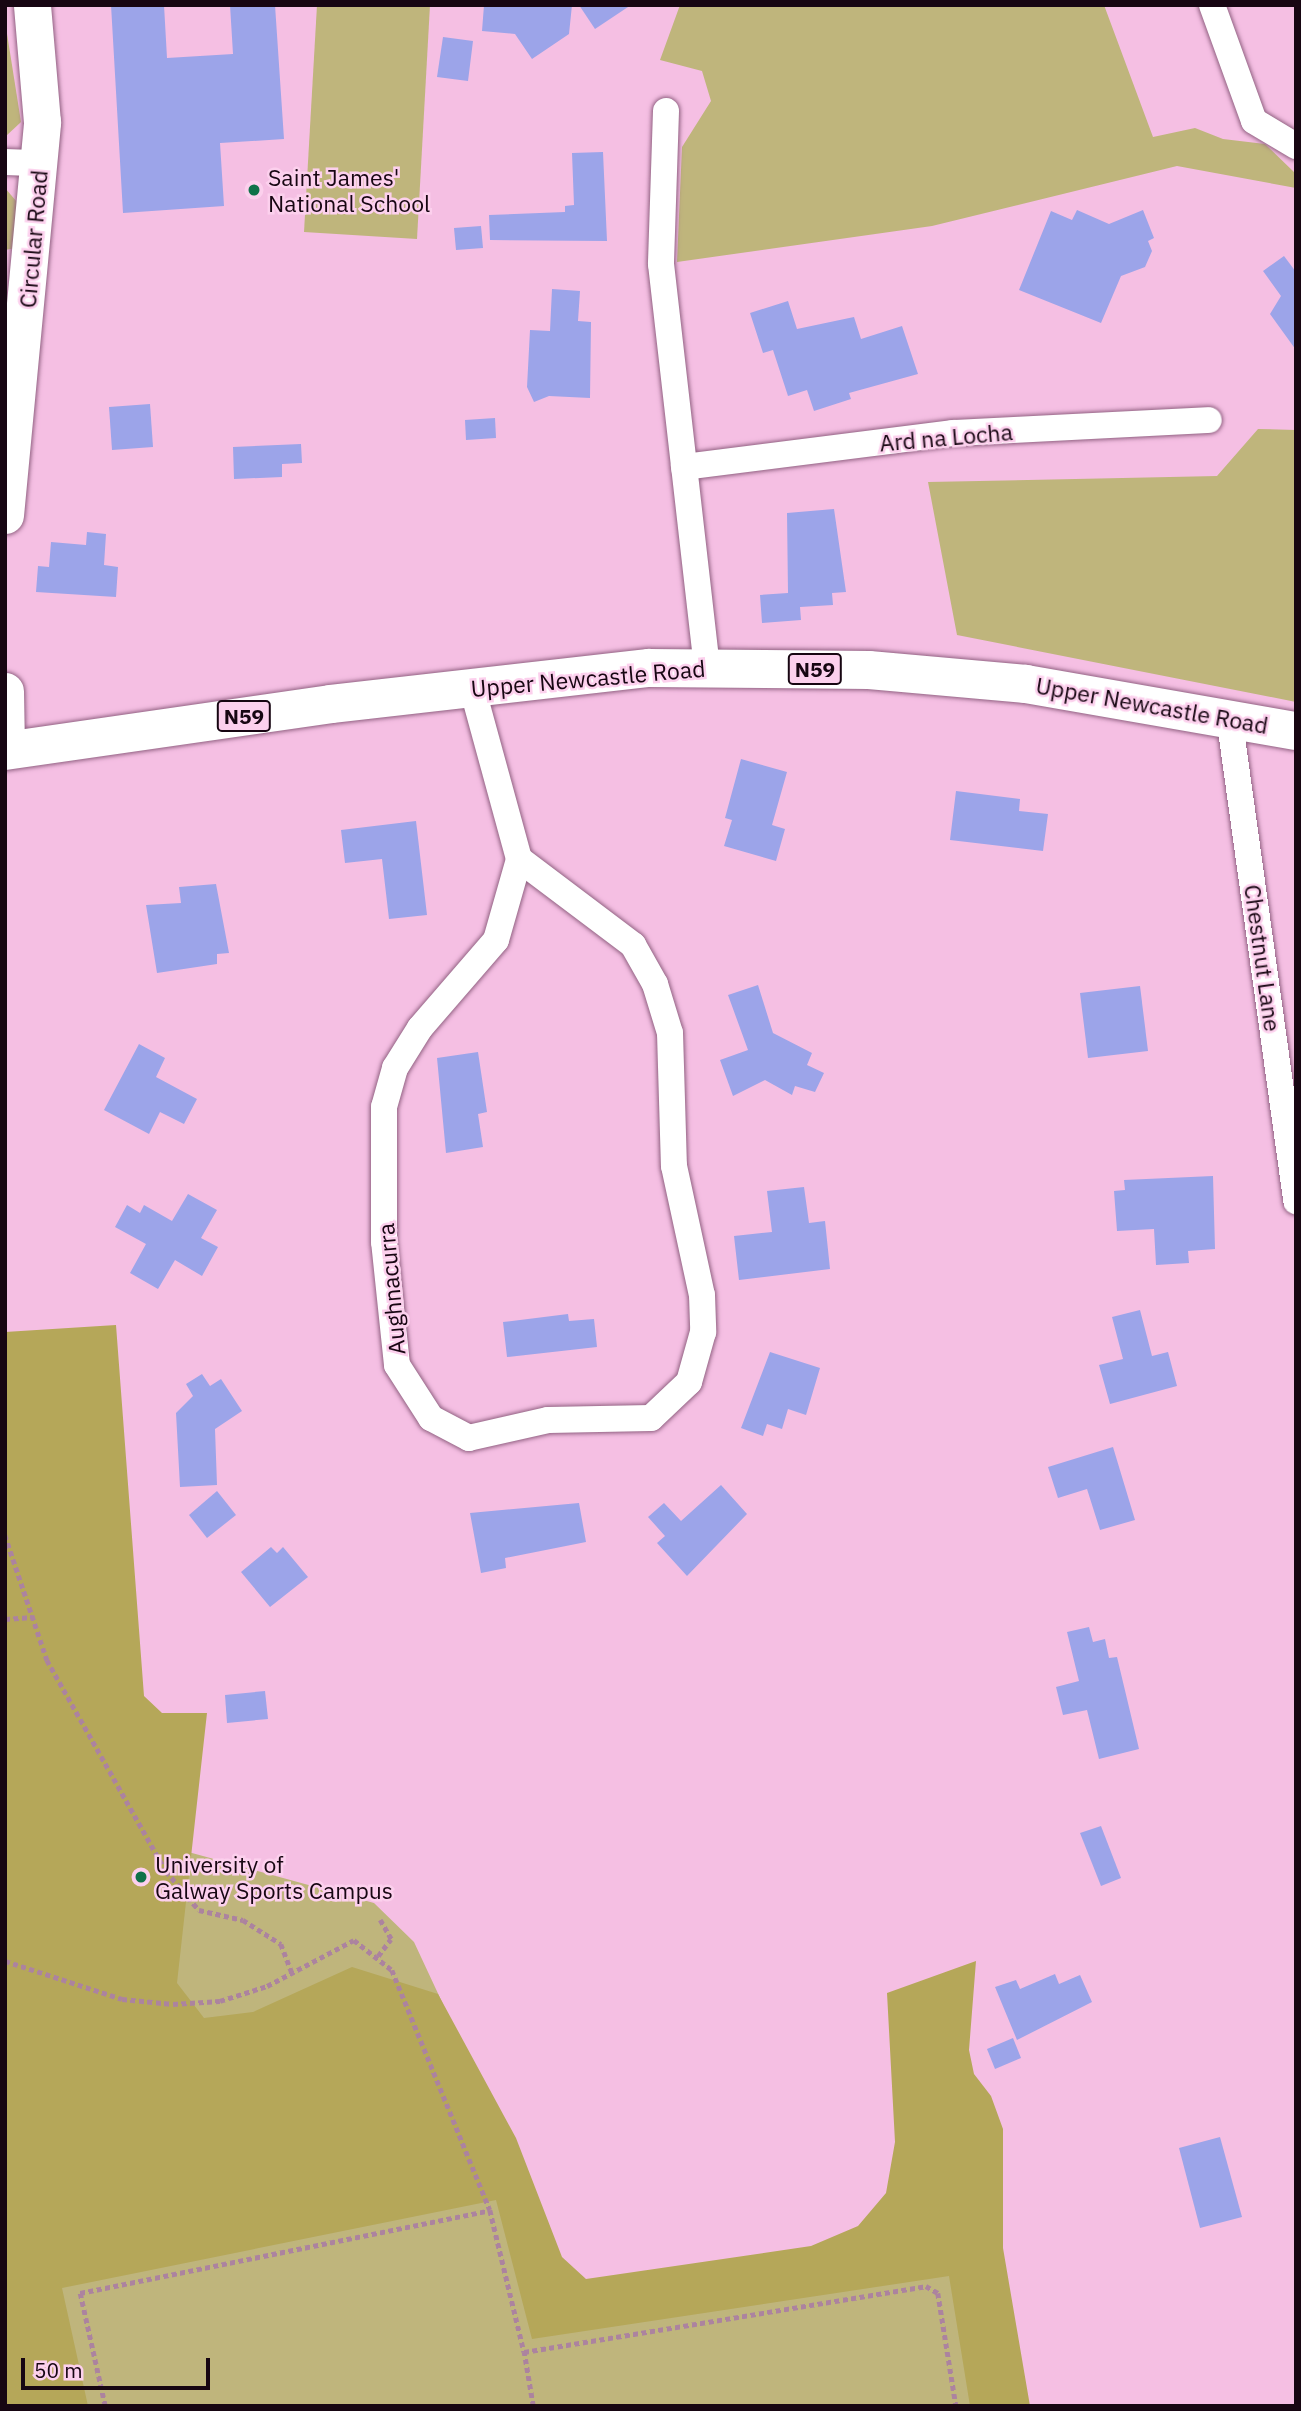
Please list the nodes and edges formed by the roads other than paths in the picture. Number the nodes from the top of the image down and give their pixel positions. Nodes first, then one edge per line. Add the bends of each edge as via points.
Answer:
1 (32, 5) edge
2 (1212, 5) edge
3 (666, 111) dead end
4 (1296, 146) edge
5 (22, 163) edge
6 (1209, 420) dead end
7 (684, 467) junction
8 (5, 515) edge
9 (707, 667) junction
10 (472, 687) junction
11 (5, 691) edge
12 (1229, 716) junction
13 (1296, 731) edge
14 (6, 750) edge
15 (519, 859) junction
16 (1296, 1201) edge

1 - 5 street, Circular Road via 41,87
2 - 4 street via 1254,121
3 - 7 street via 660,264
5 - 8 street, Circular Road
6 - 7 street, Ard na Locha via 953,433
7 - 9 street
9 - 10 main road, Upper Newcastle Road / N59
9 - 12 main road, Upper Newcastle Road / N59 via 869,670 1026,684
10 - 14 main road, Upper Newcastle Road / N59
10 - 15 street via 497,800
11 - 14 street
12 - 13 main road, Upper Newcastle Road / N59
12 - 16 street, Chestnut Lane
15 - 15 street, Aughnacurra via 578,898 633,946 655,984 670,1033 674,1166 703,1332 689,1382 651,1418 548,1420 470,1438 430,1418 397,1365 384,1241 384,1107 395,1068 421,1028 496,940

